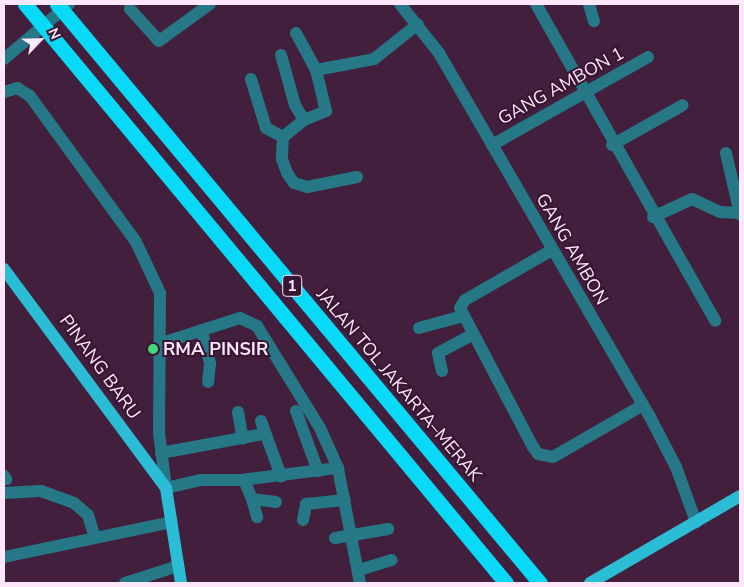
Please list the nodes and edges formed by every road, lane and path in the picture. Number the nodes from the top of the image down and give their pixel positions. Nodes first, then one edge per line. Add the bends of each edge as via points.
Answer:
1 (24, 4) edge
2 (57, 4) edge
3 (69, 4) edge
4 (210, 4) edge
5 (400, 4) edge
6 (536, 4) edge
7 (589, 4) edge
8 (130, 8) dead end
9 (594, 21) dead end
10 (418, 24) junction
11 (296, 33) dead end
12 (281, 55) dead end
13 (648, 57) dead end
14 (4, 59) edge
15 (316, 70) junction
16 (252, 79) dead end
17 (4, 92) edge
18 (583, 93) junction
19 (683, 105) dead end
20 (304, 120) junction
21 (283, 137) junction
22 (612, 145) junction
23 (492, 146) junction
24 (726, 153) dead end
25 (357, 176) dead end
26 (739, 214) edge
27 (653, 217) junction
28 (552, 250) junction
29 (4, 269) edge
30 (463, 316) junction
31 (715, 321) dead end
32 (419, 328) dead end
33 (202, 332) junction
34 (472, 335) junction
35 (160, 344) junction
36 (442, 370) dead end
37 (208, 382) dead end
38 (643, 405) junction
39 (296, 411) dead end
40 (238, 412) dead end
41 (261, 421) dead end
42 (264, 434) junction
43 (243, 439) junction
44 (161, 453) junction
45 (338, 468) junction
46 (318, 471) junction
47 (281, 476) junction
48 (244, 480) junction
49 (166, 488) junction
50 (4, 493) edge
51 (740, 496) edge
52 (252, 499) junction
53 (345, 500) junction
54 (276, 502) dead end
55 (257, 518) dead end
56 (303, 520) dead end
57 (171, 522) junction
58 (696, 522) junction
59 (388, 529) dead end
60 (94, 535) junction
61 (335, 538) dead end
62 (353, 538) junction
63 (4, 557) edge
64 (391, 560) dead end
65 (178, 566) junction
66 (359, 570) junction
67 (124, 583) edge
68 (181, 583) edge
69 (360, 583) edge
70 (506, 583) edge
71 (540, 583) edge
72 (590, 583) edge

1 - 70 highway, 1
2 - 71 highway, JALAN TOL JAKARTA–MERAK / 1
3 - 14 street
4 - 8 street via 164,41 154,38
5 - 10 street, GANG AMBON
6 - 18 street
7 - 9 street
10 - 15 street via 374,59
10 - 23 street, GANG AMBON
11 - 15 street
12 - 20 street via 295,106
13 - 18 street, GANG AMBON 1
15 - 20 street via 326,111
16 - 21 street via 266,128
17 - 35 street via 17,88 30,96 136,242 160,293
18 - 22 street
18 - 23 street, GANG AMBON 1
19 - 22 street
20 - 21 street
21 - 25 street via 282,159 294,183 307,187
22 - 27 street
23 - 28 street, GANG AMBON
24 - 26 street
26 - 27 street via 720,212 692,199
27 - 31 street
28 - 30 street via 465,300 460,308
28 - 38 street, GANG AMBON
29 - 49 main road, PINANG BARU
30 - 32 street
30 - 34 street
33 - 35 street
33 - 37 street via 210,364
33 - 45 street via 240,318 257,326 320,428
34 - 36 street via 438,353
34 - 38 street via 533,447 546,457
35 - 44 street
38 - 58 street, GANG AMBON via 676,467
39 - 46 street
40 - 43 street
41 - 42 street
42 - 43 street
42 - 47 street
43 - 44 street
44 - 49 street
45 - 46 street
45 - 53 street
46 - 47 street
47 - 48 street
48 - 49 street via 201,480
48 - 52 street
49 - 57 main road
50 - 60 street via 41,491 74,503 88,515
51 - 58 main road
52 - 54 street
52 - 55 street
53 - 56 street via 306,504
53 - 62 street
57 - 60 street
57 - 65 main road
58 - 72 main road
59 - 62 street
60 - 63 street
61 - 62 street
62 - 66 street
64 - 66 street
65 - 67 street
65 - 68 main road
66 - 69 street

